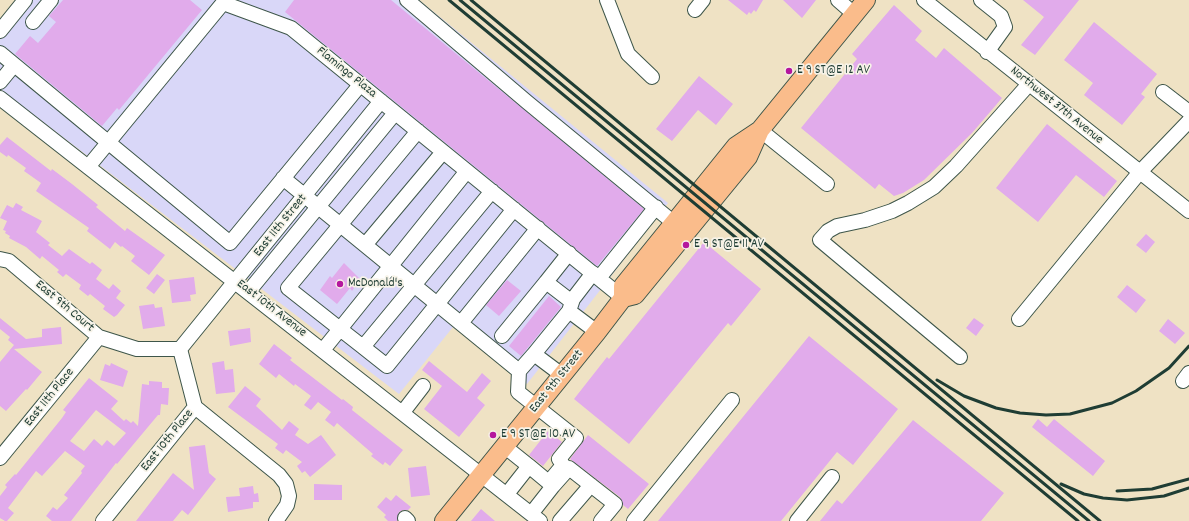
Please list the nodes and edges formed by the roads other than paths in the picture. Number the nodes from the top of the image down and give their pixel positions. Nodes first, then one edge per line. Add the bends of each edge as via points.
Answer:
1 (52, 0) edge
2 (408, 0) edge
3 (607, 0) edge
4 (838, 0) edge
5 (866, 0) edge
6 (924, 0) edge
7 (981, 0) edge
8 (218, 2) edge
9 (21, 4) edge
10 (854, 14) junction
11 (0, 31) edge
12 (987, 52) junction
13 (0, 53) edge
14 (14, 65) junction
15 (652, 77) dead end
16 (0, 82) edge
17 (1029, 84) junction
18 (360, 85) junction
19 (1163, 92) dead end
20 (0, 98) edge
21 (381, 101) junction
22 (395, 112) junction
23 (1189, 112) edge
24 (1189, 121) edge
25 (760, 130) junction
26 (418, 131) junction
27 (108, 143) junction
28 (443, 152) junction
29 (88, 167) junction
30 (467, 171) junction
31 (1139, 173) junction
32 (283, 178) junction
33 (827, 184) dead end
34 (492, 191) junction
35 (304, 196) junction
36 (706, 196) junction
37 (318, 206) junction
38 (656, 207) junction
39 (514, 209) junction
40 (1189, 211) edge
41 (674, 223) junction
42 (340, 225) junction
43 (538, 228) junction
44 (365, 245) junction
45 (569, 253) junction
46 (0, 259) edge
47 (390, 265) junction
48 (596, 276) junction
49 (236, 282) junction
50 (546, 282) junction
51 (413, 286) junction
52 (249, 291) junction
53 (623, 298) junction
54 (437, 305) junction
55 (570, 307) junction
56 (1019, 319) dead end
57 (461, 323) junction
58 (340, 328) junction
59 (597, 332) junction
60 (502, 336) dead end
61 (99, 337) junction
62 (364, 347) junction
63 (180, 349) junction
64 (323, 350) junction
65 (534, 354) junction
66 (960, 357) dead end
67 (519, 371) junction
68 (562, 375) junction
69 (423, 386) dead end
70 (732, 400) dead end
71 (195, 407) junction
72 (536, 407) junction
73 (403, 412) junction
74 (504, 446) junction
75 (0, 458) edge
76 (529, 466) junction
77 (482, 474) junction
78 (832, 477) dead end
79 (551, 485) junction
80 (591, 485) junction
81 (506, 494) junction
82 (536, 518) edge
83 (103, 521) edge
84 (276, 521) edge
85 (444, 521) edge
86 (560, 521) edge
87 (601, 521) edge
88 (634, 521) edge
89 (797, 521) edge

1 - 9 street via 36,25
2 - 38 street via 527,102
3 - 15 street via 628,54
4 - 10 street
5 - 10 main road
6 - 12 street, Northwest 37th Avenue
7 - 12 street via 1001,16 1005,27
8 - 18 street, Flamingo Plaza via 291,28
8 - 27 street, Flamingo Plaza
9 - 11 street
10 - 25 main road
12 - 17 street, Northwest 37th Avenue
13 - 14 street
14 - 16 street
14 - 27 street
17 - 31 street, Northwest 37th Avenue
17 - 66 street via 934,187 892,211 837,226 820,240
18 - 21 street, Flamingo Plaza
18 - 32 street
19 - 23 street
20 - 29 street, East 10th Avenue
21 - 22 street, Flamingo Plaza
21 - 35 street, East 11th Street
22 - 26 street, Flamingo Plaza
22 - 37 street
24 - 31 street
25 - 33 street
25 - 36 main road via 748,156
26 - 28 street, Flamingo Plaza
26 - 42 street
27 - 29 street, Flamingo Plaza
27 - 32 street via 230,243
28 - 30 street, Flamingo Plaza
28 - 44 street
29 - 49 street, East 10th Avenue
30 - 34 street, Flamingo Plaza
30 - 47 street
31 - 40 street, Northwest 37th Avenue
31 - 56 street
32 - 35 street
34 - 39 street, Flamingo Plaza
34 - 51 street
35 - 37 street
35 - 49 street, East 11th Street
36 - 41 main road, East 9th Street
36 - 53 main road, East 9th Street via 635,295
37 - 42 street
37 - 52 street
38 - 41 street
38 - 48 street
39 - 43 street, Flamingo Plaza
39 - 54 street
41 - 53 main road, East 9th Street via 623,286
42 - 44 street
42 - 58 street via 288,288
43 - 45 street, Flamingo Plaza
43 - 57 street
44 - 47 street
45 - 48 street, Flamingo Plaza
45 - 50 street
46 - 61 street, East 9th Court via 9,261
47 - 51 street
47 - 58 street
48 - 53 street, Flamingo Plaza
48 - 55 street
49 - 52 street, East 10th Avenue
49 - 63 street, East 11th Street
50 - 55 street
50 - 60 street
51 - 54 street
51 - 62 street
52 - 64 street, East 10th Avenue
53 - 59 main road, East 9th Street
54 - 57 street
54 - 62 street via 387,366
55 - 59 street
55 - 65 street
57 - 67 street
58 - 62 street
58 - 64 street
59 - 68 main road, East 9th Street
61 - 63 street, East 9th Court via 137,349
61 - 75 street, East 11th Place
63 - 71 street, East 10th Place
64 - 73 street, East 10th Avenue
65 - 67 street
65 - 68 street
67 - 72 street via 518,392
68 - 72 main road, East 9th Street
69 - 73 street
70 - 88 street
71 - 83 street, East 10th Place
71 - 84 street via 279,475 286,484 289,496 287,505
72 - 74 main road, East 9th Street
72 - 79 street via 576,438 559,459 563,465
73 - 77 street, East 10th Avenue
74 - 76 street
74 - 77 main road, East 9th Street
76 - 79 street
76 - 81 street
77 - 81 street, East 10th Avenue
77 - 85 main road, East 9th Street
78 - 89 street
79 - 80 street via 569,468
79 - 82 street
80 - 86 street
80 - 87 street via 615,504
81 - 82 street, East 10th Avenue

